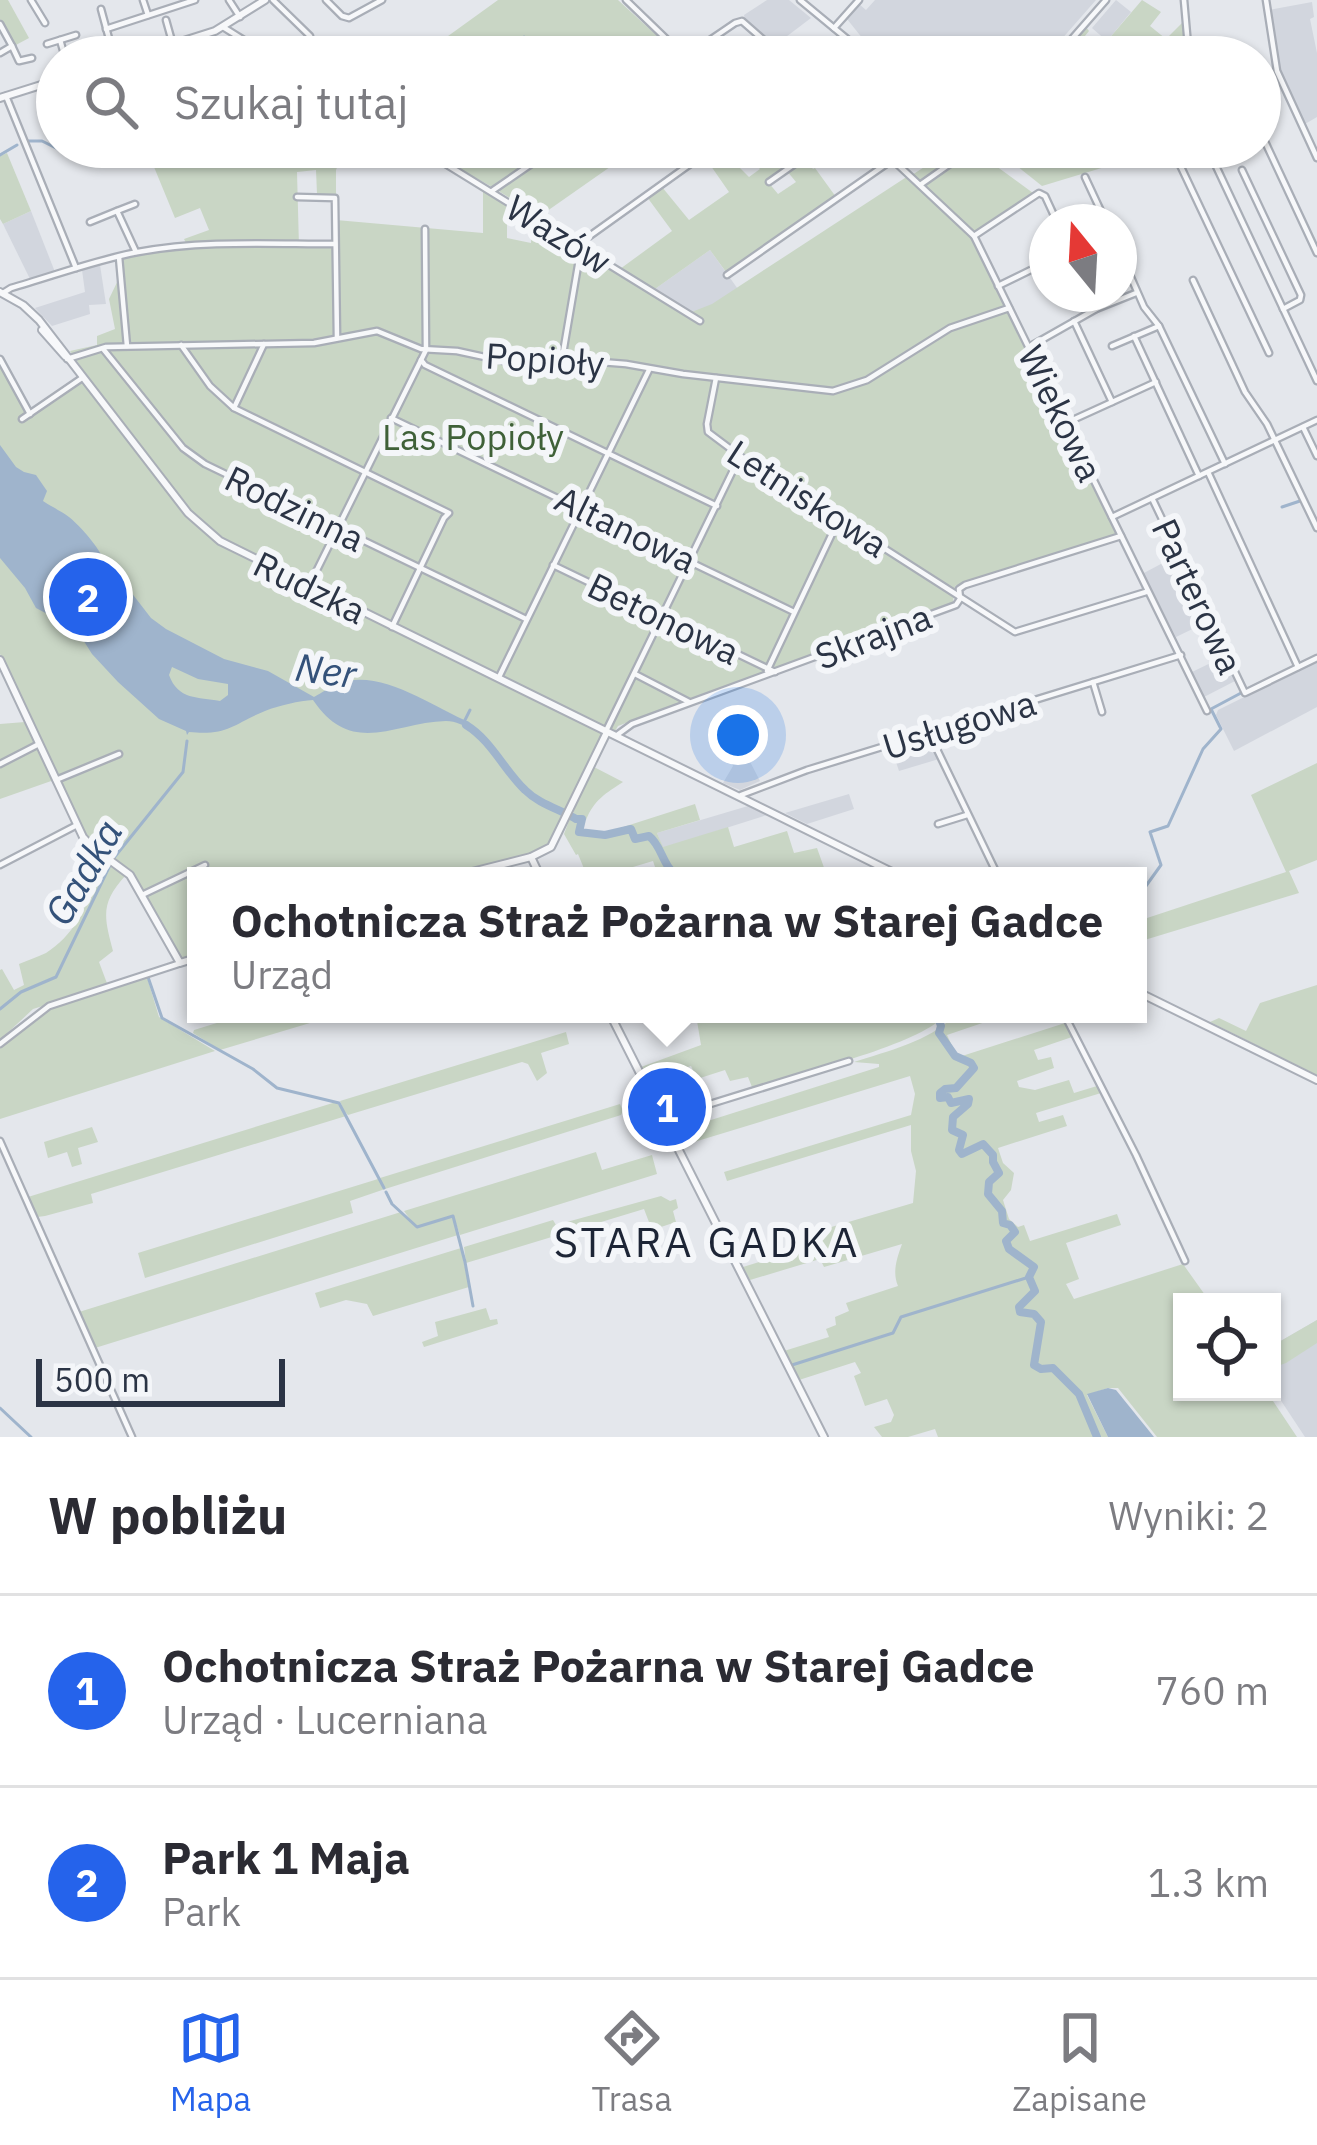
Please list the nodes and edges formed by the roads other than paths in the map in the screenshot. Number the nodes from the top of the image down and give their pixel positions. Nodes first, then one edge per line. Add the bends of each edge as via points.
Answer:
1 (31, 0) edge
2 (143, 0) edge
3 (195, 0) edge
4 (229, 0) edge
5 (268, 0) edge
6 (326, 0) edge
7 (382, 0) edge
8 (626, 0) edge
9 (800, 0) edge
10 (859, 0) edge
11 (1106, 0) edge
12 (1184, 0) edge
13 (1266, 0) edge
14 (183, 2) edge
15 (101, 9) dead end
16 (148, 15) junction
17 (240, 17) junction
18 (166, 20) dead end
19 (45, 23) dead end
20 (0, 24) edge
21 (223, 27) junction
22 (106, 28) junction
23 (834, 28) junction
24 (76, 35) dead end
25 (73, 36) edge
26 (108, 36) edge
27 (171, 36) edge
28 (198, 36) edge
29 (238, 36) edge
30 (310, 36) dead end
31 (663, 36) edge
32 (717, 36) edge
33 (760, 36) edge
34 (844, 36) edge
35 (1074, 36) edge
36 (1188, 36) edge
37 (1272, 36) edge
38 (12, 46) junction
39 (0, 53) edge
40 (32, 58) dead end
41 (1281, 77) edge
42 (36, 87) edge
43 (3, 97) edge
44 (1317, 158) edge
45 (453, 168) edge
46 (525, 168) edge
47 (686, 168) edge
48 (789, 168) edge
49 (880, 168) edge
50 (901, 168) edge
51 (944, 168) edge
52 (1181, 168) edge
53 (1217, 168) edge
54 (1277, 168) edge
55 (1242, 170) dead end
56 (1085, 177) dead end
57 (769, 182) dead end
58 (920, 185) junction
59 (492, 191) junction
60 (296, 197) dead end
61 (135, 204) dead end
62 (1049, 204) edge
63 (1098, 204) edge
64 (117, 211) junction
65 (89, 222) dead end
66 (425, 230) dead end
67 (974, 236) junction
68 (335, 244) junction
69 (579, 247) junction
70 (136, 252) junction
71 (1317, 254) edge
72 (119, 256) junction
73 (76, 268) junction
74 (1029, 271) edge
75 (728, 274) dead end
76 (1193, 280) dead end
77 (998, 286) junction
78 (1138, 292) edge
79 (1, 294) edge
80 (1009, 308) junction
81 (1283, 309) junction
82 (1090, 312) edge
83 (700, 321) dead end
84 (1074, 321) junction
85 (1159, 326) junction
86 (1134, 336) junction
87 (337, 338) junction
88 (263, 344) junction
89 (182, 345) junction
90 (127, 346) junction
91 (1112, 346) dead end
92 (102, 347) junction
93 (1029, 347) junction
94 (426, 350) junction
95 (1269, 353) dead end
96 (68, 358) junction
97 (0, 359) edge
98 (421, 359) junction
99 (561, 364) junction
100 (649, 370) junction
101 (82, 378) junction
102 (716, 378) junction
103 (1317, 381) edge
104 (1156, 382) junction
105 (1112, 402) junction
106 (233, 407) junction
107 (30, 414) junction
108 (392, 418) junction
109 (22, 419) dead end
110 (1317, 420) edge
111 (1066, 424) junction
112 (1303, 427) junction
113 (1275, 440) junction
114 (608, 454) junction
115 (740, 456) junction
116 (1317, 456) edge
117 (1225, 464) junction
118 (365, 472) junction
119 (1208, 472) junction
120 (1199, 476) junction
121 (1152, 498) junction
122 (717, 506) junction
123 (581, 508) junction
124 (1112, 517) junction
125 (839, 519) junction
126 (1317, 528) edge
127 (338, 529) junction
128 (1121, 536) junction
129 (689, 560) junction
130 (553, 565) junction
131 (419, 568) junction
132 (309, 586) junction
133 (1148, 591) junction
134 (959, 595) junction
135 (794, 612) junction
136 (662, 616) junction
137 (526, 620) junction
138 (392, 626) junction
139 (1181, 655) junction
140 (1317, 658) edge
141 (0, 660) edge
142 (1298, 667) junction
143 (767, 668) junction
144 (775, 672) junction
145 (635, 674) junction
146 (765, 676) junction
147 (498, 679) junction
148 (1093, 682) junction
149 (691, 703) junction
150 (1208, 710) dead end
151 (1102, 712) dead end
152 (606, 732) junction
153 (929, 734) junction
154 (616, 736) junction
155 (39, 743) junction
156 (118, 754) dead end
157 (0, 764) edge
158 (56, 780) junction
159 (739, 797) junction
160 (968, 814) junction
161 (938, 824) dead end
162 (76, 825) junction
163 (531, 857) junction
164 (206, 865) dead end
165 (0, 866) edge
166 (202, 867) edge
167 (492, 867) edge
168 (536, 867) edge
169 (882, 867) edge
170 (994, 867) edge
171 (187, 874) edge
172 (142, 895) junction
173 (187, 961) edge
174 (179, 963) junction
175 (1147, 996) edge
176 (615, 1023) edge
177 (1069, 1023) edge
178 (0, 1044) edge
179 (849, 1061) dead end
180 (1317, 1080) edge
181 (663, 1118) junction
182 (0, 1141) edge
183 (1185, 1261) dead end
184 (132, 1437) edge
185 (824, 1437) edge

1 - 19 street
2 - 16 street
3 - 14 street
4 - 17 street
5 - 17 street
5 - 30 street
6 - 7 street via 349,18
8 - 31 street
9 - 23 street
10 - 23 street
11 - 35 street
12 - 36 street
13 - 37 street
14 - 16 street
15 - 22 street
16 - 22 street
17 - 21 street
18 - 27 street
20 - 38 street
21 - 28 street
21 - 29 street
22 - 26 street
23 - 34 street
24 - 25 street
32 - 33 street via 740,21
38 - 39 street
38 - 40 street via 20,61
41 - 44 street
42 - 43 street
43 - 73 street
45 - 59 street, Wazów
46 - 59 street
47 - 69 street
48 - 57 street
49 - 75 street
50 - 58 street
51 - 58 street
52 - 95 street
53 - 81 street
54 - 71 street
55 - 81 street via 1300,295
56 - 63 street
58 - 67 street
59 - 69 street, Wazów
60 - 68 street via 334,198
61 - 64 street
62 - 67 street via 1040,194
64 - 65 street
64 - 70 street
66 - 94 street
67 - 77 street, Wiekowa
68 - 70 street
68 - 87 street
69 - 83 street, Wazów
69 - 99 street
70 - 72 street
72 - 73 street
72 - 90 street
73 - 79 street
74 - 77 street
76 - 113 street
77 - 80 street, Wiekowa
78 - 85 street
79 - 96 street, Rudzka via 36,316
80 - 93 street, Wiekowa
80 - 102 street, Popioły via 950,328 840,390
81 - 103 street
82 - 84 street
84 - 93 street
84 - 105 street
85 - 86 street
85 - 117 street
86 - 91 street
86 - 104 street
87 - 88 street, Popioły
87 - 94 street, Popioły via 377,331
88 - 89 street, Popioły
88 - 106 street
89 - 90 street, Popioły
89 - 106 street
90 - 92 street, Popioły
92 - 96 street, Popioły
92 - 127 street, Rodzinna via 183,448
93 - 111 street, Wiekowa
94 - 98 street
94 - 99 street, Popioły
96 - 101 street, Rudzka
97 - 107 street
98 - 108 street
98 - 114 street
99 - 100 street, Popioły
100 - 102 street, Popioły
100 - 114 street
101 - 107 street
101 - 132 street, Rudzka via 204,529
102 - 115 street, Letniskowa via 708,432
104 - 105 street
104 - 120 street
105 - 111 street
106 - 118 street
107 - 109 street
108 - 118 street
108 - 123 street, Altanowa
110 - 112 street
111 - 124 street, Wiekowa
112 - 113 street
112 - 116 street
113 - 117 street
113 - 126 street
114 - 122 street
114 - 123 street
115 - 122 street
115 - 125 street, Letniskowa
117 - 119 street
118 - 127 street
118 - 131 street via 449,513
119 - 120 street
119 - 142 street
120 - 121 street
121 - 124 street
121 - 142 street, Parterowa via 1245,694
122 - 129 street
123 - 129 street, Altanowa
123 - 130 street
124 - 128 street, Wiekowa
125 - 134 street, Letniskowa
125 - 135 street
127 - 131 street, Rodzinna
127 - 132 street
128 - 133 street, Wiekowa
128 - 134 street, Skrajna via 964,585
129 - 135 street, Altanowa
129 - 136 street
130 - 136 street, Betonowa
130 - 137 street
131 - 137 street, Rodzinna
131 - 138 street
132 - 138 street, Rudzka
133 - 134 street, Letniskowa via 1016,632
133 - 139 street, Wiekowa
134 - 144 street, Skrajna via 956,604
135 - 143 street
136 - 143 street, Betonowa
136 - 145 street
137 - 147 street
138 - 147 street, Rudzka
139 - 148 street, Usługowa
139 - 150 street, Wiekowa
140 - 142 street
141 - 155 street
143 - 144 street, Betonowa
143 - 146 street
144 - 146 street, Skrajna
145 - 149 street
145 - 152 street
146 - 149 street, Skrajna
147 - 152 street, Rudzka
148 - 151 street
148 - 153 street, Usługowa
149 - 154 street, Skrajna
152 - 154 street, Rudzka
152 - 163 street via 553,845
153 - 159 street, Usługowa
153 - 160 street
154 - 159 street, Rudzka
155 - 157 street
155 - 158 street
156 - 158 street
158 - 162 street
159 - 169 street, Rudzka
160 - 161 street
160 - 170 street
162 - 165 street
162 - 172 street
163 - 167 street
163 - 168 street
164 - 166 street
171 - 172 street
172 - 174 street
173 - 174 street
174 - 178 street via 56,1003
175 - 180 street
176 - 181 street
177 - 183 street
179 - 181 street
181 - 185 street
182 - 184 street

